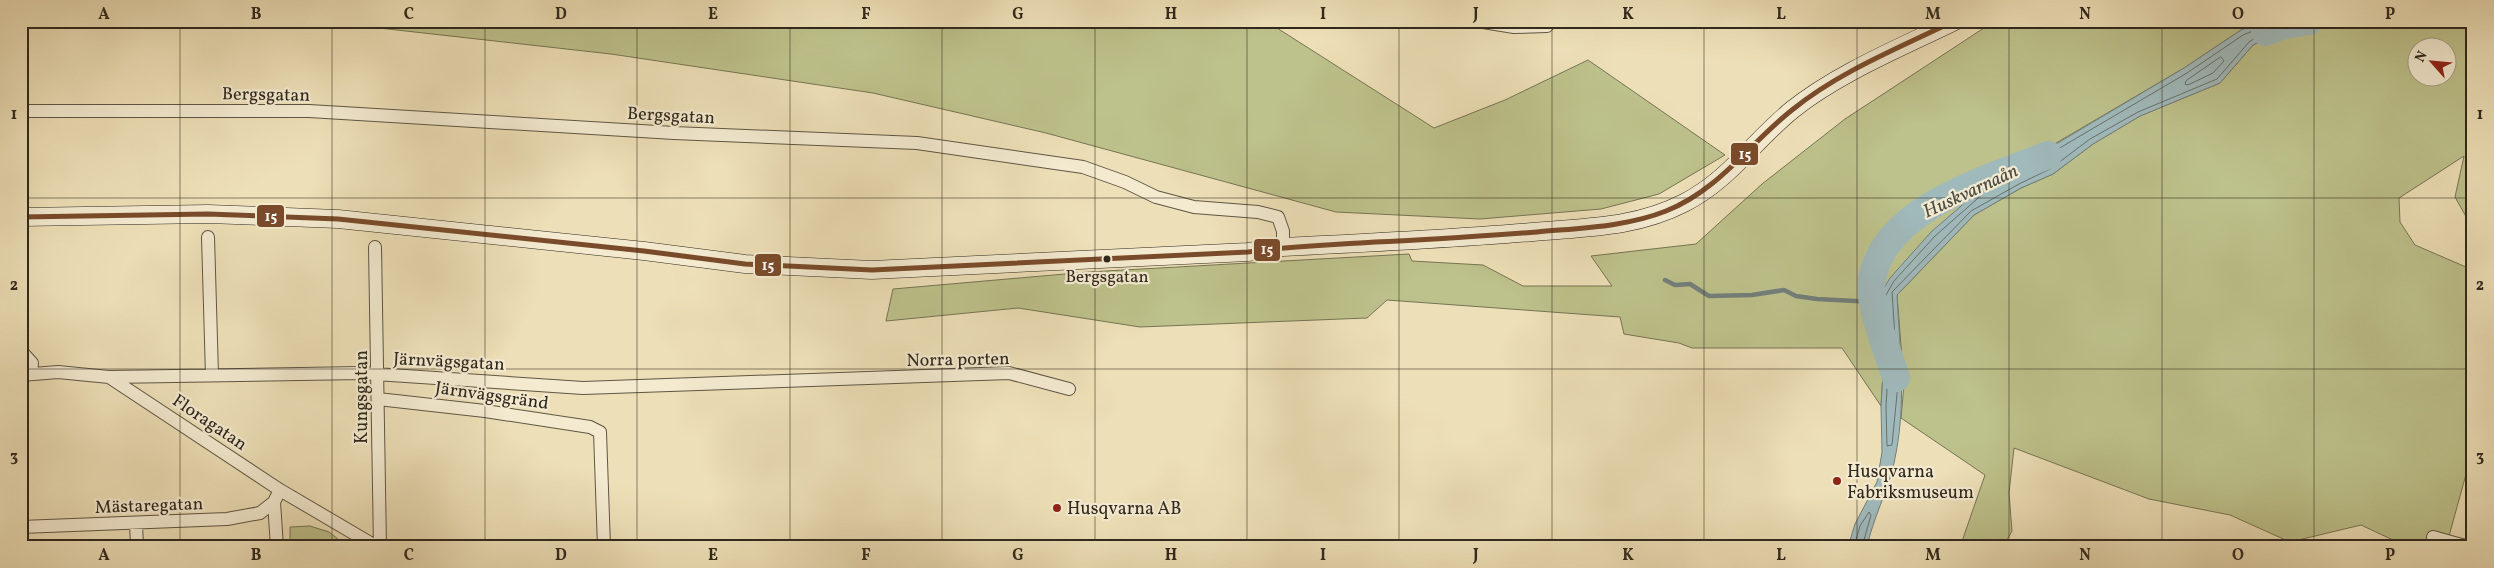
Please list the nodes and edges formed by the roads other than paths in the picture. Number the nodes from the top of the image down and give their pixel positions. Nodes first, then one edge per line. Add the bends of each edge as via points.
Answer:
1 (1477, 21) edge
2 (1955, 21) edge
3 (1549, 24) edge
4 (21, 111) edge
5 (21, 217) edge
6 (208, 238) dead end
7 (375, 247) dead end
8 (1283, 247) junction
9 (21, 351) edge
10 (26, 374) edge
11 (212, 375) junction
12 (379, 376) junction
13 (109, 377) junction
14 (875, 379) joint
15 (1069, 389) dead end
16 (378, 399) junction
17 (280, 490) junction
18 (274, 502) junction
19 (136, 523) junction
20 (21, 527) edge
21 (2432, 537) dead end
22 (137, 547) edge
23 (278, 547) edge
24 (379, 547) edge
25 (604, 547) edge
26 (2469, 547) edge

1 - 3 street via 1514,27
2 - 8 main road via 1826,85 1791,110 1716,184 1685,203 1637,222 1506,234
4 - 8 street, Bergsgatan via 309,111 674,133 917,143 1083,166 1156,197 1194,207 1258,212 1278,217 1283,231
5 - 8 main road via 208,214 338,219 745,264 872,270 1220,254
6 - 11 street
7 - 12 street, Kungsgatan
9 - 10 street via 32,363
10 - 13 street, Järnvägsgatan via 58,372
11 - 12 street, Järnvägsgatan via 361,373
11 - 13 street, Järnvägsgatan
12 - 14 street, Järnvägsgatan via 476,379 583,388
12 - 16 street, Kungsgatan
13 - 17 street, Floragatan
14 - 15 street, Norra porten via 1009,373
16 - 24 street, Kungsgatan
16 - 25 street, Järnvägsgränd via 485,410 590,427 600,432
17 - 18 street
17 - 24 street, Kungsgatan
18 - 19 street, Mästaregatan via 260,513 226,519
18 - 23 street
19 - 20 street, Mästaregatan
19 - 22 street
21 - 26 street

